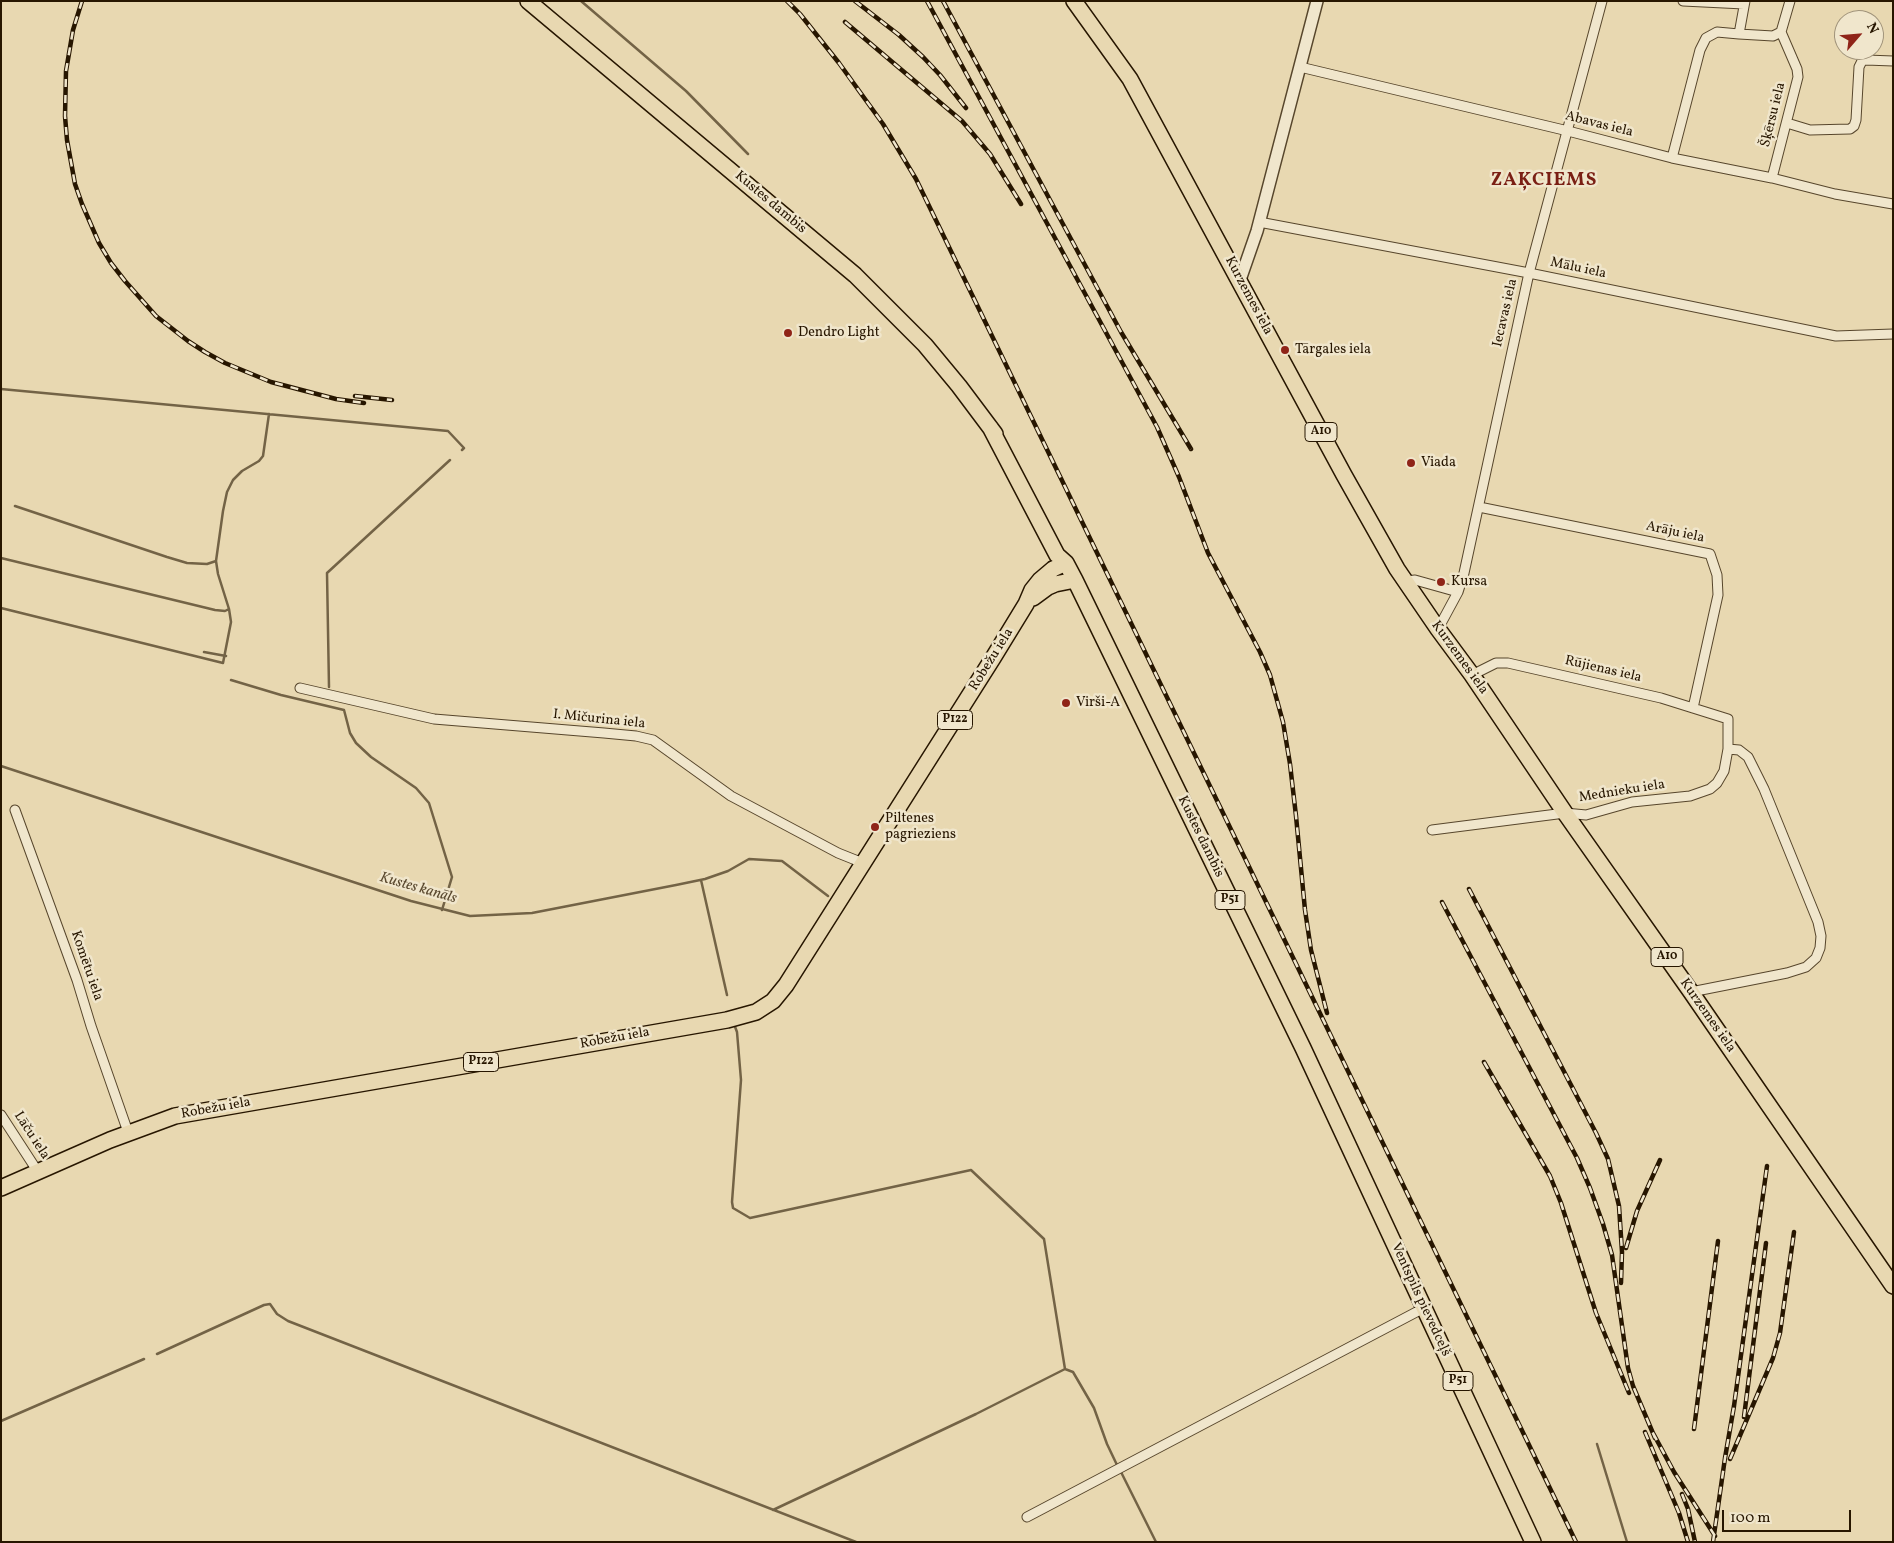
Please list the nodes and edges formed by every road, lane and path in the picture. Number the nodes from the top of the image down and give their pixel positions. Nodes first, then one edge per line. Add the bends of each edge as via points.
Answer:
1 (528, 1) edge
2 (1074, 1) edge
3 (1317, 1) edge
4 (1602, 1) edge
5 (1683, 1) edge
6 (1790, 1) edge
7 (1744, 2) edge
8 (1781, 32) junction
9 (1739, 34) junction
10 (1893, 62) edge
11 (1300, 67) junction
12 (1787, 122) junction
13 (1568, 130) junction
14 (1672, 158) junction
15 (1772, 178) junction
16 (1893, 204) edge
17 (1259, 222) junction
18 (1529, 273) junction
19 (1240, 280) junction
20 (1893, 334) edge
21 (1479, 507) junction
22 (1066, 563) junction
23 (1075, 580) junction
24 (1406, 581) junction
25 (1458, 592) junction
26 (1026, 604) junction
27 (1438, 629) junction
28 (1472, 675) junction
29 (300, 688) dead end
30 (1693, 708) junction
31 (1728, 719) joint
32 (1728, 749) junction
33 (15, 810) dead end
34 (1566, 813) junction
35 (1432, 830) dead end
36 (863, 863) junction
37 (1691, 992) junction
38 (1, 1115) edge
39 (128, 1132) junction
40 (38, 1172) junction
41 (1, 1188) edge
42 (1384, 1221) joint
43 (1893, 1286) edge
44 (1424, 1308) junction
45 (1027, 1517) dead end
46 (1532, 1542) edge

1 - 22 main road, Kustes dambis via 856,275 925,345 990,427 1057,555
2 - 19 main road, Kurzemes iela / A10 via 1130,79
3 - 11 street
4 - 13 street, Iecavas iela
5 - 7 street
6 - 8 street
7 - 9 street
8 - 9 street via 1773,36
8 - 12 street, Šķērsu iela via 1798,77
9 - 14 street via 1717,32 1706,38 1700,50
10 - 12 street via 1862,62 1856,120 1850,129 1810,130
11 - 13 street, Abavas iela
11 - 17 street
12 - 15 street, Šķērsu iela
13 - 14 street, Abavas iela
13 - 18 street, Iecavas iela
14 - 15 street, Abavas iela
15 - 16 street, Abavas iela
17 - 18 street, Mālu iela
17 - 19 street
18 - 20 street, Mālu iela via 1836,336
18 - 21 street, Iecavas iela
19 - 24 main road, Kurzemes iela / A10 via 1344,475
21 - 25 street, Iecavas iela
21 - 30 street, Arāju iela via 1710,554 1717,575 1718,595
22 - 23 main road, Kustes dambis
22 - 26 main road, Robežu iela / P122 via 1040,580
23 - 26 main road, Robežu iela / P122 via 1048,587
23 - 42 main road, Kustes dambis / P51
24 - 25 street via 1415,580
24 - 27 main road, Kurzemes iela / A10
25 - 27 street, Iecavas iela
26 - 36 main road, Robežu iela / P122
27 - 28 main road, Kurzemes iela / A10
28 - 30 street, Rūjienas iela via 1496,663 1508,663
28 - 34 main road, Kurzemes iela / A10
29 - 36 street, I. Mičurina iela via 434,718 654,740 731,796
30 - 31 street, Rūjienas iela
31 - 32 street, Mednieku iela
32 - 34 street, Mednieku iela via 1724,770 1718,783 1710,789 1690,796 1632,802 1586,814
32 - 37 street via 1739,750 1748,757 1764,789 1818,922 1820,948 1816,958 1806,967
33 - 39 street, Komētu iela
34 - 35 street, Mednieku iela
34 - 37 main road, Kurzemes iela / A10
36 - 39 main road, Robežu iela / P122 via 786,985 773,1001 756,1012 727,1020 174,1116
37 - 43 main road, Kurzemes iela / A10
38 - 40 street, Lāču iela
39 - 40 main road, Robežu iela / P122
40 - 41 main road, Robežu iela / P122
42 - 44 main road, Ventspils pievedceļš / P51
44 - 45 street
44 - 46 main road, Ventspils pievedceļš / P51

